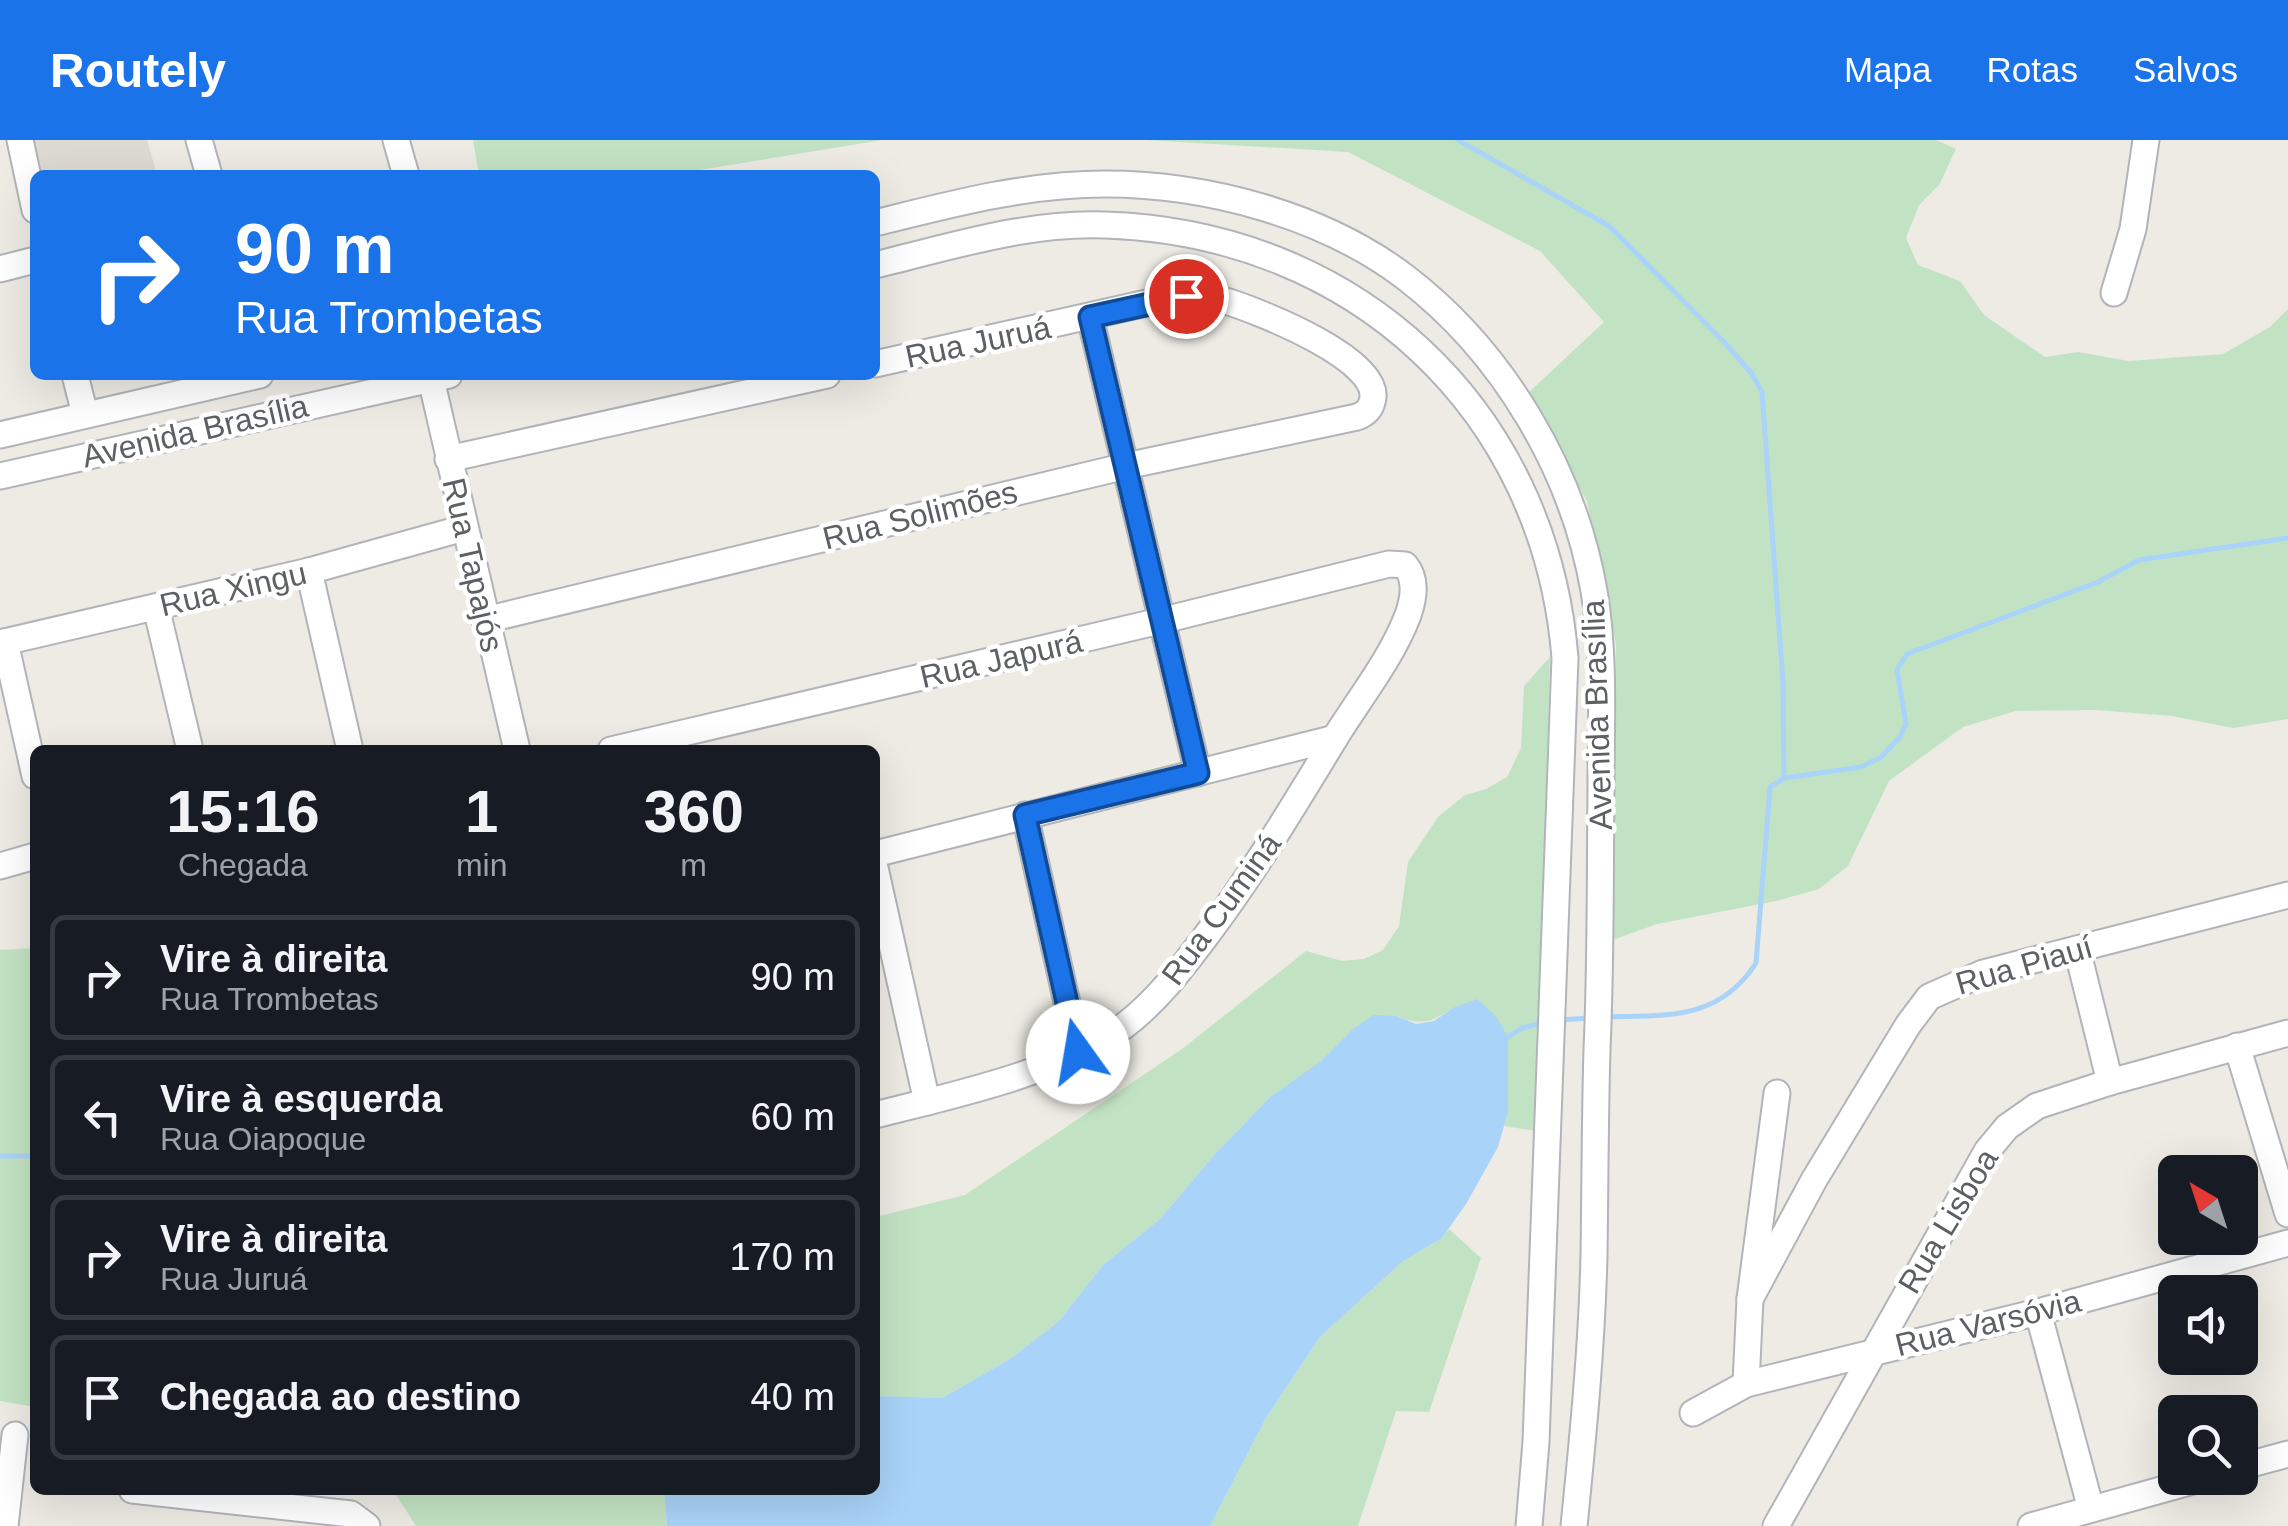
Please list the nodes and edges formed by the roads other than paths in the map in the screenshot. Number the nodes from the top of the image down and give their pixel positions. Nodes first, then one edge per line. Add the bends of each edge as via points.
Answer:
1 (20, 140) edge
2 (200, 140) edge
3 (396, 140) edge
4 (2146, 140) edge
5 (207, 170) edge
6 (405, 170) edge
7 (30, 187) edge
8 (880, 222) edge
9 (30, 261) edge
10 (880, 265) edge
11 (0, 268) edge
12 (2114, 293) dead end
13 (1090, 317) junction
14 (880, 363) edge
15 (75, 380) edge
16 (237, 380) edge
17 (263, 380) edge
18 (424, 380) edge
19 (438, 380) edge
20 (804, 380) edge
21 (293, 408) junction
22 (84, 414) junction
23 (1357, 417) joint
24 (0, 435) edge
25 (448, 459) junction
26 (1126, 466) junction
27 (0, 476) edge
28 (464, 528) junction
29 (1389, 564) joint
30 (310, 572) junction
31 (156, 608) junction
32 (485, 620) junction
33 (1164, 620) junction
34 (2, 642) edge
35 (1335, 738) junction
36 (189, 745) edge
37 (349, 745) edge
38 (516, 745) edge
39 (632, 745) edge
40 (30, 756) edge
41 (1198, 773) junction
42 (1025, 815) junction
43 (880, 853) edge
44 (30, 858) edge
45 (0, 866) edge
46 (880, 890) edge
47 (2288, 895) edge
48 (2077, 949) junction
49 (2288, 1033) edge
50 (2237, 1046) junction
51 (1078, 1052) junction
52 (2110, 1082) junction
53 (1777, 1093) dead end
54 (927, 1102) junction
55 (880, 1114) edge
56 (2288, 1214) edge
57 (2288, 1243) edge
58 (1750, 1299) junction
59 (2038, 1312) junction
60 (1870, 1353) junction
61 (1746, 1384) junction
62 (1694, 1414) dead end
63 (15, 1435) dead end
64 (2288, 1454) edge
65 (2258, 1462) edge
66 (23, 1477) edge
67 (2158, 1491) edge
68 (178, 1495) edge
69 (2092, 1509) junction
70 (5, 1526) edge
71 (367, 1526) edge
72 (1529, 1526) edge
73 (1574, 1526) edge
74 (1776, 1526) edge
75 (2032, 1526) edge

1 - 7 street
2 - 5 street
3 - 6 street
4 - 12 street via 2133,229
8 - 73 street, Avenida Brasília via 999,192 1107,184 1162,187 1279,214 1334,235 1405,277 1448,316 1518,401 1561,478 1582,537 1600,658 1594,1260
9 - 11 street
10 - 72 street, Avenida Brasília via 1002,235 1106,224 1276,259 1334,285 1430,356 1524,492 1554,580 1565,658
13 - 14 street, Rua Juruá
13 - 23 street, Rua Juruá via 1186,296 1227,301 1305,334 1362,370 1374,398
13 - 26 street
15 - 22 street
16 - 22 street, Avenida Brasília
17 - 21 street
18 - 21 street, Avenida Brasília
19 - 25 street, Rua Tapajós
20 - 25 street
21 - 27 street, Avenida Brasília
22 - 24 street, Avenida Brasília
23 - 26 street, Rua Solimões
25 - 28 street, Rua Tapajós
26 - 32 street, Rua Solimões
26 - 33 street
28 - 30 street, Rua Xingu
28 - 32 street, Rua Tapajós
29 - 33 street, Rua Japurá
29 - 35 street, Rua Cuminá via 1409,569 1412,602
30 - 31 street, Rua Xingu
30 - 37 street
31 - 34 street, Rua Xingu
31 - 36 street
32 - 38 street, Rua Tapajós
33 - 39 street, Rua Japurá
33 - 41 street
34 - 40 street
35 - 41 street
35 - 51 street, Rua Cuminá via 1175,977 1122,1027
41 - 42 street
42 - 43 street
42 - 51 street
44 - 45 street
46 - 54 street
47 - 48 street, Rua Piauí
48 - 52 street
48 - 58 street, Rua Piauí via 1983,973 1929,997 1814,1180
49 - 50 street, Rua Lisboa
50 - 52 street, Rua Lisboa
50 - 56 street
51 - 54 street, Rua Cuminá
52 - 60 street, Rua Lisboa via 2037,1106 1998,1137
53 - 58 street
54 - 55 street, Rua Cuminá
57 - 59 street, Rua Varsóvia
58 - 61 street
59 - 60 street, Rua Varsóvia
59 - 69 street
60 - 61 street, Rua Varsóvia
60 - 74 street, Rua Lisboa
61 - 62 street, Rua Varsóvia
63 - 66 street
64 - 65 street
66 - 70 street
67 - 69 street
68 - 71 street via 351,1514
69 - 75 street

